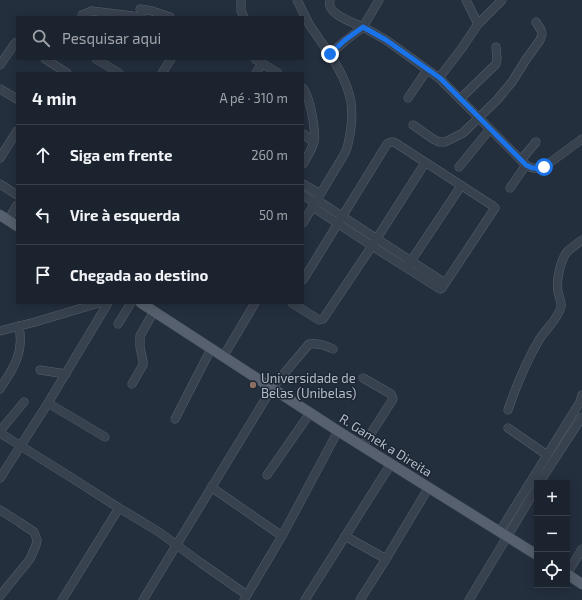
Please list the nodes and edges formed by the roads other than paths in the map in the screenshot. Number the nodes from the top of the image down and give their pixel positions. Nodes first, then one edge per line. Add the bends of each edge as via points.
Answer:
1 (141, 0) edge
2 (240, 0) edge
3 (297, 0) edge
4 (330, 0) edge
5 (379, 0) edge
6 (466, 0) edge
7 (502, 0) edge
8 (141, 14) edge
9 (82, 15) dead end
10 (167, 16) edge
11 (244, 16) edge
12 (536, 22) dead end
13 (478, 24) junction
14 (363, 27) junction
15 (16, 42) edge
16 (496, 47) dead end
17 (330, 54) junction
18 (47, 60) edge
19 (98, 60) edge
20 (170, 60) edge
21 (259, 61) edge
22 (0, 65) edge
23 (427, 70) junction
24 (65, 72) edge
25 (117, 72) edge
26 (163, 72) edge
27 (256, 72) edge
28 (276, 72) edge
29 (440, 78) junction
30 (0, 89) edge
31 (304, 91) edge
32 (16, 98) edge
33 (408, 98) dead end
34 (460, 99) junction
35 (479, 118) junction
36 (413, 125) dead end
37 (490, 129) junction
38 (16, 133) edge
39 (304, 135) edge
40 (582, 139) edge
41 (314, 142) junction
42 (536, 142) dead end
43 (0, 158) edge
44 (304, 162) edge
45 (524, 162) junction
46 (425, 163) junction
47 (459, 167) dead end
48 (0, 184) edge
49 (304, 185) edge
50 (461, 186) junction
51 (510, 188) dead end
52 (16, 194) edge
53 (304, 195) edge
54 (316, 201) junction
55 (16, 208) edge
56 (341, 220) junction
57 (11, 221) edge
58 (304, 221) edge
59 (377, 238) junction
60 (582, 240) edge
61 (372, 246) junction
62 (412, 261) junction
63 (407, 268) junction
64 (304, 278) edge
65 (445, 283) junction
66 (96, 304) edge
67 (107, 304) edge
68 (130, 304) edge
69 (143, 304) edge
70 (254, 304) edge
71 (294, 304) edge
72 (154, 311) junction
73 (118, 324) dead end
74 (19, 326) junction
75 (0, 331) edge
76 (211, 349) junction
77 (333, 350) dead end
78 (223, 357) junction
79 (40, 370) dead end
80 (66, 374) junction
81 (363, 378) dead end
82 (132, 384) dead end
83 (272, 388) junction
84 (0, 389) edge
85 (582, 396) edge
86 (24, 402) dead end
87 (48, 404) junction
88 (508, 410) dead end
89 (310, 413) junction
90 (174, 419) dead end
91 (581, 420) edge
92 (508, 428) dead end
93 (338, 431) junction
94 (0, 432) edge
95 (105, 437) dead end
96 (21, 446) junction
97 (362, 446) junction
98 (547, 454) junction
99 (391, 464) junction
100 (267, 475) dead end
101 (0, 478) edge
102 (541, 480) edge
103 (211, 487) junction
104 (429, 487) junction
105 (534, 491) edge
106 (119, 508) junction
107 (0, 510) edge
108 (503, 534) junction
109 (282, 536) junction
110 (345, 536) junction
111 (177, 544) junction
112 (582, 549) edge
113 (534, 553) edge
114 (386, 559) junction
115 (570, 569) edge
116 (570, 576) edge
117 (582, 584) edge
118 (0, 596) edge
119 (245, 597) edge
120 (62, 600) edge
121 (143, 600) edge
122 (305, 600) edge
123 (360, 600) edge
124 (469, 600) edge

1 - 8 street
2 - 11 street
3 - 17 street
4 - 14 street via 329,6 340,17
5 - 14 street
6 - 13 street
7 - 13 street
8 - 9 street via 92,12
8 - 10 street via 152,11
12 - 35 street via 542,34 540,40 512,82
13 - 29 street
14 - 17 street
14 - 23 street via 404,52
15 - 22 street
16 - 34 street via 496,64
17 - 54 street via 347,86 352,121 345,153
18 - 24 street
19 - 25 street
20 - 26 street
21 - 27 street
21 - 28 street
23 - 29 street
23 - 33 street
29 - 34 street
30 - 32 street
31 - 41 street via 309,99 315,130
34 - 35 street
35 - 36 street via 463,133 444,142 433,140
35 - 37 street
37 - 45 street
37 - 47 street
38 - 43 street
39 - 41 street
40 - 45 street via 544,167 532,168
41 - 44 street
42 - 45 street
45 - 51 street
46 - 50 street
46 - 56 street via 394,142 389,142
46 - 59 street
48 - 52 street
49 - 54 street
50 - 62 street
50 - 65 street via 495,209
53 - 54 street
54 - 56 street
54 - 58 street
55 - 57 street
56 - 59 street
56 - 61 street
56 - 64 street
59 - 61 street
59 - 62 street
60 - 88 street via 567,252 563,259 558,291 562,305 539,340 517,383
61 - 63 street
61 - 71 street via 323,319 319,320
62 - 63 street
62 - 65 street
63 - 65 street via 438,288 442,288
66 - 74 street
67 - 80 street
68 - 73 street
69 - 72 main road, R. Gamek a Direita
70 - 78 street
72 - 76 main road, R. Gamek a Direita
72 - 82 street via 140,336 143,365
74 - 75 street
74 - 84 street via 19,354
76 - 78 main road, R. Gamek a Direita
76 - 90 street
77 - 83 street via 324,345 309,344
78 - 83 main road, R. Gamek a Direita
79 - 80 street
80 - 87 street
81 - 97 street via 391,394 393,399
83 - 89 main road, R. Gamek a Direita
83 - 103 street
85 - 98 street
86 - 94 street
87 - 95 street
87 - 96 street
89 - 93 main road, R. Gamek a Direita
89 - 100 street
91 - 102 street
92 - 98 street
93 - 97 main road, R. Gamek a Direita
93 - 109 street
94 - 96 street
96 - 101 street
96 - 106 street
97 - 99 main road, R. Gamek a Direita
98 - 108 street
99 - 104 main road, R. Gamek a Direita
99 - 110 street
103 - 109 street
103 - 111 street
104 - 108 main road, R. Gamek a Direita
104 - 114 street
105 - 108 street
106 - 111 street
106 - 120 street
107 - 118 street via 34,532 37,540 30,559
108 - 113 main road, R. Gamek a Direita
108 - 124 street
109 - 119 street
110 - 114 street
110 - 122 street
111 - 119 street
111 - 121 street
112 - 115 street
114 - 123 street
116 - 117 main road

